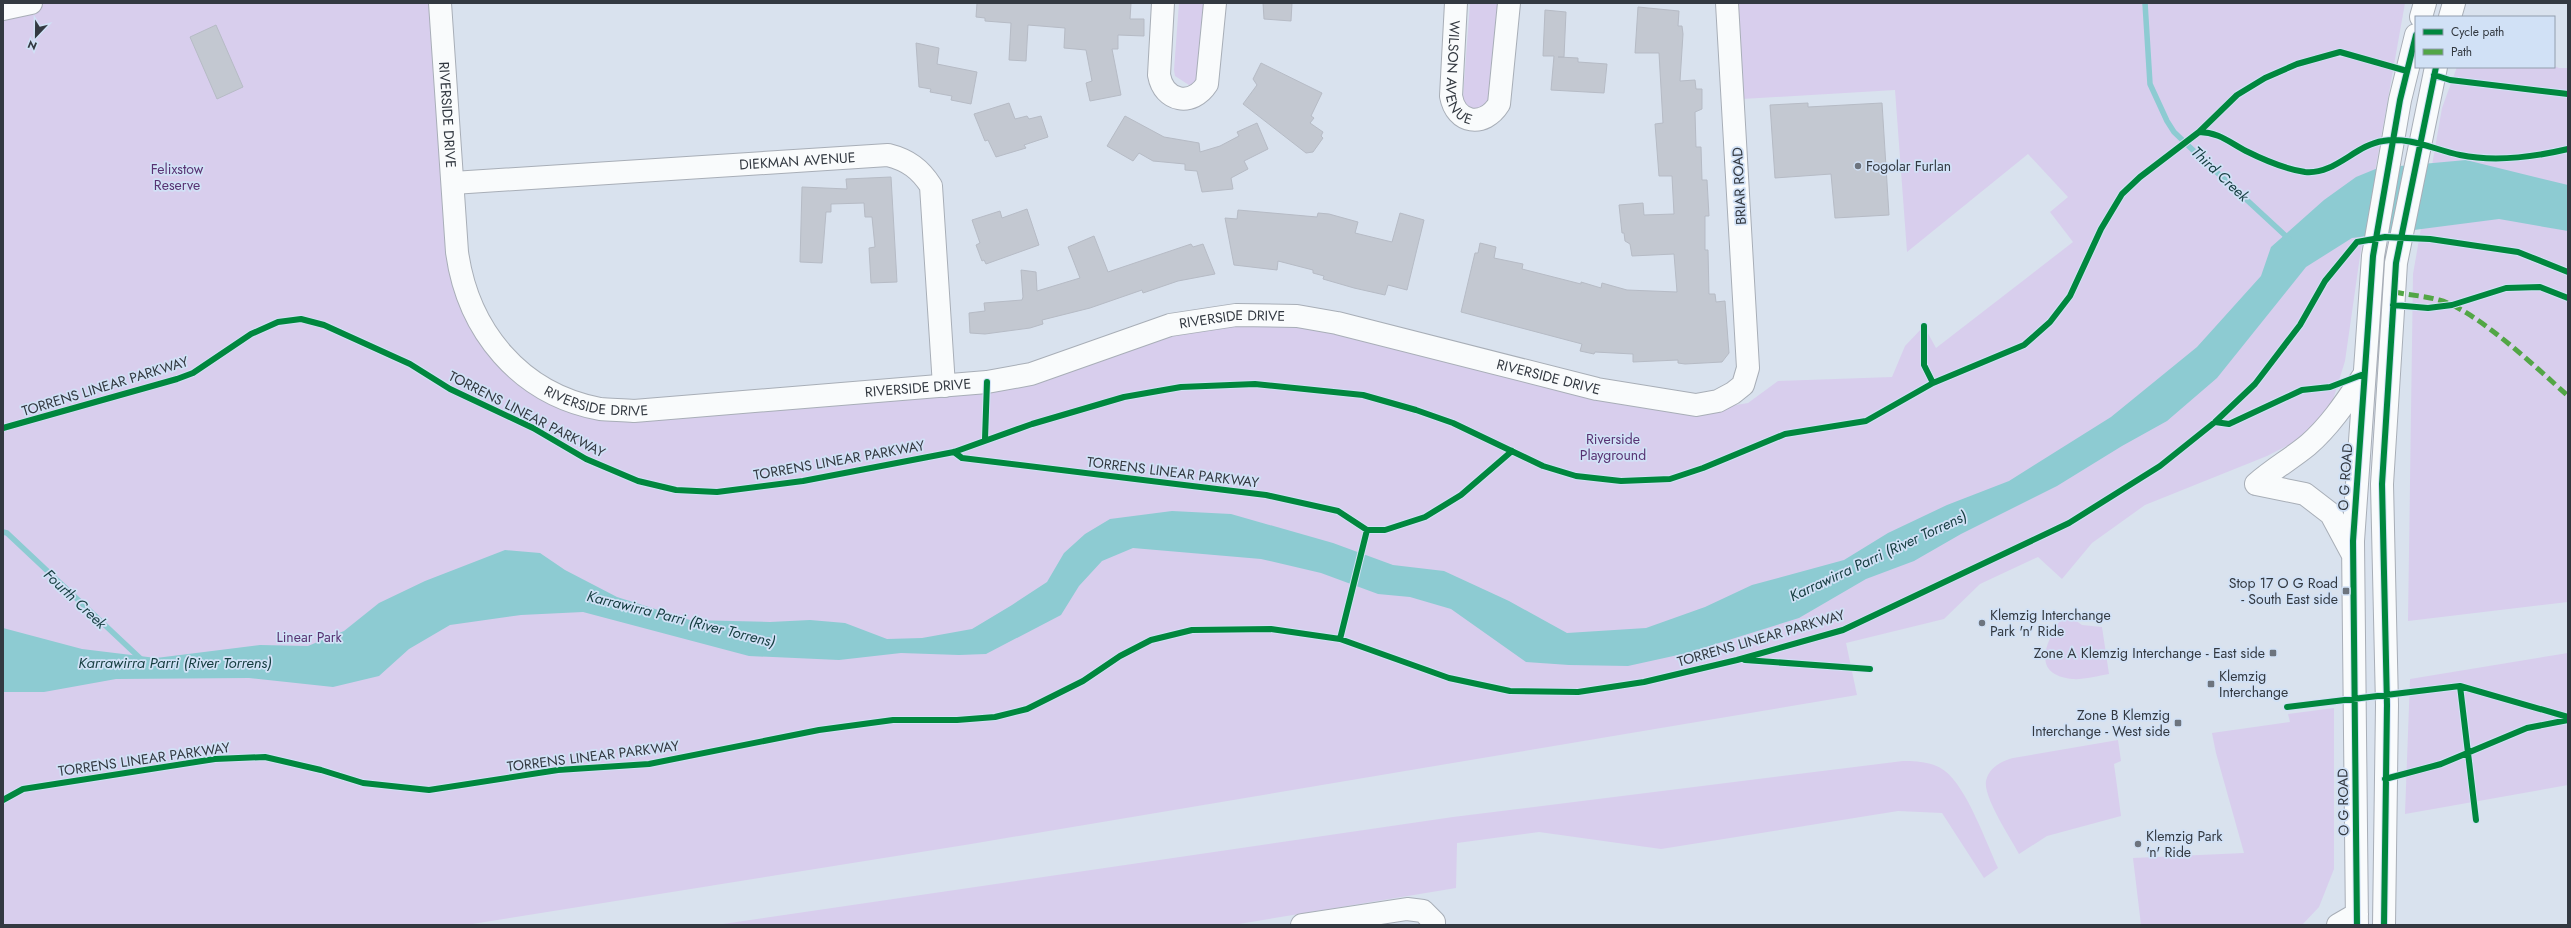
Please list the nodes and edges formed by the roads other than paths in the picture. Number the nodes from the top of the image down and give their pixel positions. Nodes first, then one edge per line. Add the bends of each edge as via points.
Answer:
1 (31, 3) edge
2 (440, 3) edge
3 (1163, 3) edge
4 (1215, 3) edge
5 (1456, 3) edge
6 (1509, 3) edge
7 (1727, 3) edge
8 (2425, 3) edge
9 (2454, 3) edge
10 (3, 9) edge
11 (2421, 16) edge
12 (2450, 16) edge
13 (2415, 39) edge
14 (2436, 68) edge
15 (453, 182) junction
16 (1748, 368) joint
17 (2364, 374) junction
18 (944, 386) junction
19 (2383, 465) junction
20 (2358, 468) junction
21 (2353, 555) junction
22 (2357, 919) edge
23 (1302, 925) edge
24 (1434, 925) edge
25 (2338, 925) edge
26 (2384, 925) edge

1 - 10 street
2 - 15 street, RIVERSIDE DRIVE
3 - 4 street via 1159,75 1167,94 1181,100 1194,98 1207,84
5 - 6 street, WILSON AVENUE via 1451,96 1459,114 1473,120 1486,118 1494,113 1499,104
7 - 16 street, BRIAR ROAD
8 - 11 street
9 - 12 street
13 - 17 street, O G ROAD via 2400,100 2372,256
14 - 19 street via 2396,263
15 - 18 street, RIVERSIDE DRIVE via 460,275 470,305 482,329 507,361 536,384 566,399 600,409 634,411
15 - 18 street, DIEKMAN AVENUE via 888,154 901,158 916,167 931,186
16 - 18 street, RIVERSIDE DRIVE via 1743,385 1733,393 1718,401 1696,405 1597,389 1337,323 1297,316 1236,314 1170,325 1031,374
17 - 20 street, O G ROAD
17 - 21 street via 2329,425 2308,445 2256,484 2305,494 2331,514
19 - 20 street
19 - 26 street via 2387,705
20 - 21 street, O G ROAD
21 - 22 street, O G ROAD
22 - 25 street
23 - 24 street via 1407,909 1423,911

